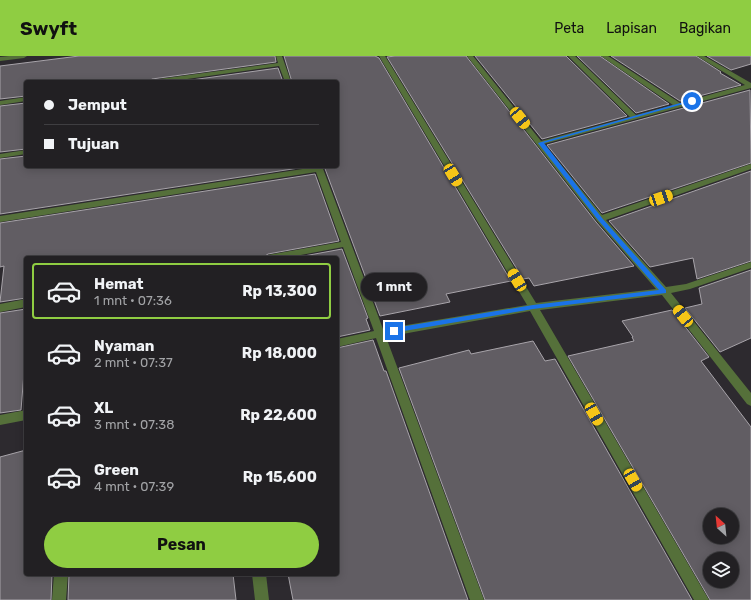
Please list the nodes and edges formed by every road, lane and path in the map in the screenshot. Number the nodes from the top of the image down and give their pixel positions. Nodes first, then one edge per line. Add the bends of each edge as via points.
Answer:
1 (24, 56) edge
2 (279, 56) edge
3 (382, 56) edge
4 (470, 56) edge
5 (571, 56) edge
6 (604, 56) edge
7 (700, 56) edge
8 (0, 59) edge
9 (282, 64) junction
10 (166, 80) edge
11 (287, 80) edge
12 (750, 86) edge
13 (24, 99) edge
14 (0, 103) edge
15 (678, 105) junction
16 (634, 117) junction
17 (540, 143) junction
18 (24, 152) edge
19 (0, 156) edge
20 (751, 166) edge
21 (312, 168) edge
22 (318, 168) edge
23 (0, 219) edge
24 (600, 219) junction
25 (346, 244) junction
26 (279, 256) edge
27 (751, 265) edge
28 (664, 292) junction
29 (24, 303) edge
30 (533, 307) junction
31 (0, 308) edge
32 (379, 334) junction
33 (339, 343) edge
34 (751, 401) edge
35 (24, 414) edge
36 (0, 420) edge
37 (61, 576) edge
38 (258, 576) edge
39 (59, 600) edge
40 (262, 600) edge
41 (477, 600) edge
42 (702, 600) edge

1 - 8 street
2 - 9 street
3 - 30 street
4 - 17 street
5 - 16 street
6 - 15 street
7 - 12 street
9 - 10 street
9 - 11 street
12 - 15 street
13 - 14 street
15 - 16 street
16 - 17 street
17 - 24 street
18 - 19 street
20 - 24 street
21 - 23 street
22 - 25 street
24 - 28 street
25 - 26 street
25 - 32 street
27 - 28 street via 687,287
28 - 30 street
28 - 34 street
29 - 31 street
30 - 32 street
30 - 42 street
32 - 33 street
32 - 41 street
35 - 36 street
37 - 39 street
38 - 40 street

